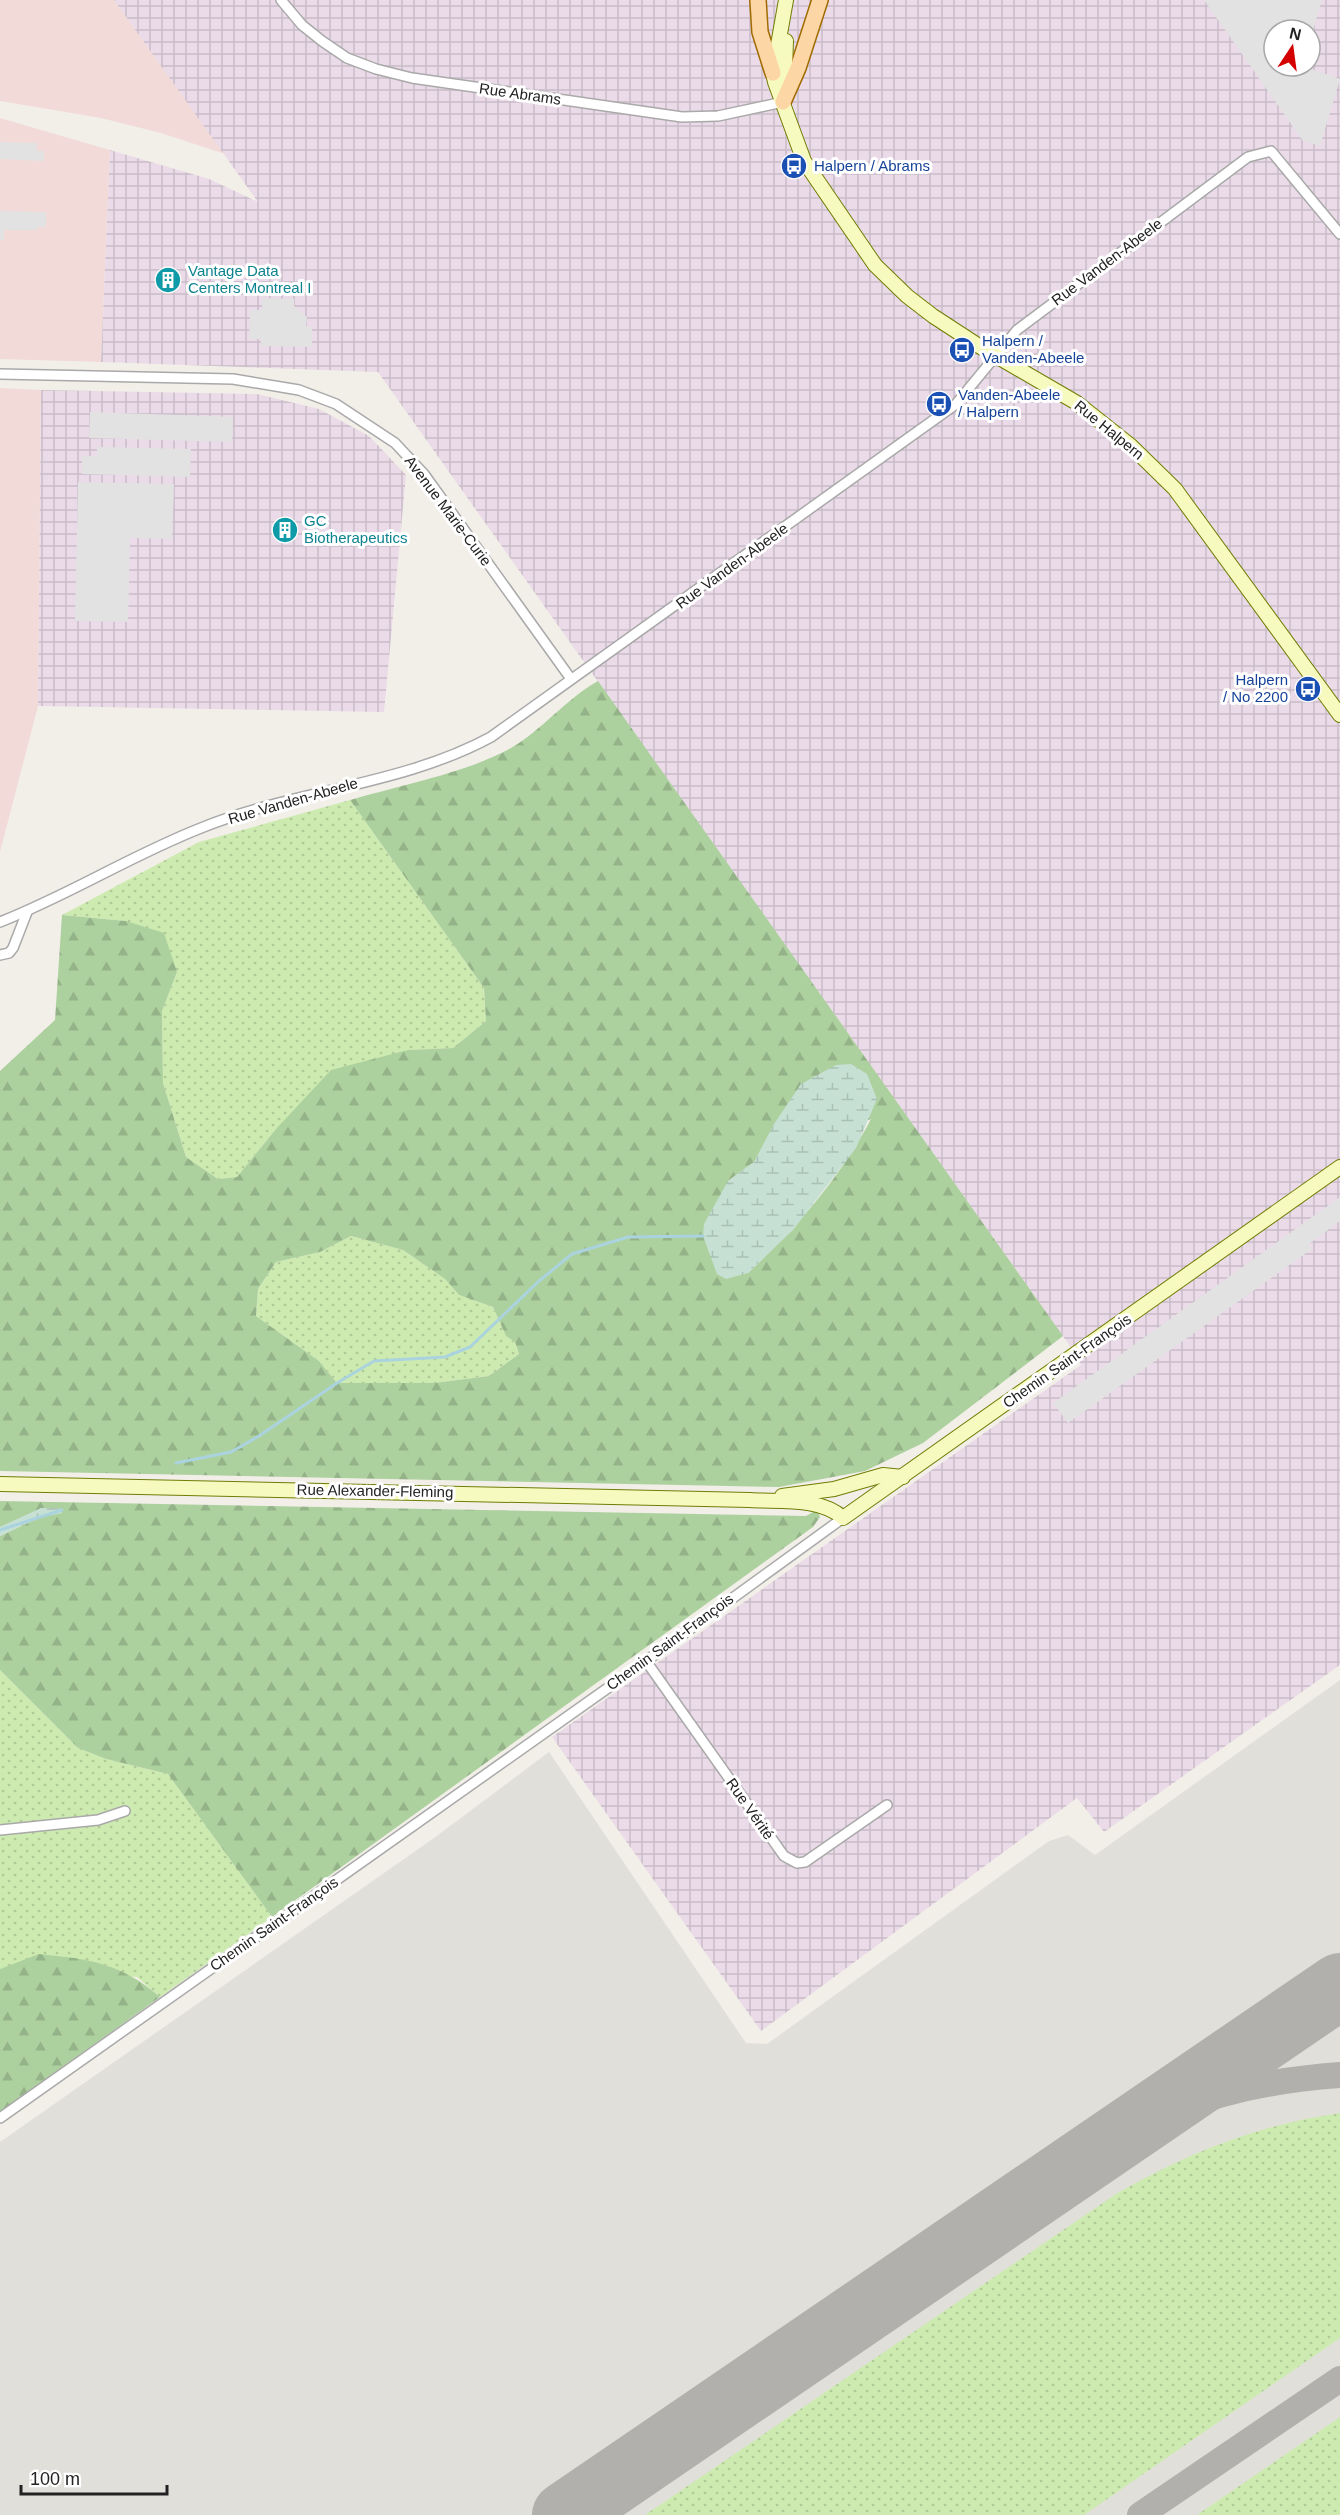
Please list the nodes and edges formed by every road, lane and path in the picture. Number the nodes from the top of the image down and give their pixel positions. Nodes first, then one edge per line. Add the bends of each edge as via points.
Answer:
1 (281, 0) edge
2 (759, 0) edge
3 (786, 0) edge
4 (791, 0) edge
5 (820, 0) edge
6 (773, 73) junction
7 (783, 102) junction
8 (1340, 234) edge
9 (995, 354) junction
10 (0, 374) edge
11 (571, 679) junction
12 (1340, 715) edge
13 (27, 912) junction
14 (0, 922) edge
15 (0, 955) edge
16 (1340, 1167) edge
17 (903, 1477) junction
18 (0, 1484) edge
19 (750, 1500) junction
20 (843, 1518) junction
21 (646, 1661) junction
22 (887, 1805) dead end
23 (125, 1811) dead end
24 (0, 1830) edge
25 (0, 2118) edge

1 - 7 street, Rue Abrams via 302,25 334,50 362,64 412,78 682,117 718,116
2 - 6 main road via 759,26
3 - 6 street, Rue Halpern
4 - 7 street, Rue Halpern
5 - 7 main road
6 - 7 street, Rue Halpern
7 - 9 street, Rue Halpern via 804,161 875,265 933,316
8 - 9 street, Rue Vanden-Abeele via 1272,151 1248,157 1017,330
9 - 11 street, Rue Vanden-Abeele via 956,404
9 - 12 street, Rue Halpern via 1077,403 1131,446 1175,489
10 - 11 street, Avenue Marie-Curie via 233,379 299,390 336,404 395,443 423,474
11 - 13 street, Rue Vanden-Abeele via 469,749 440,761 275,803 201,828
13 - 14 street, Rue Vanden-Abeele
13 - 15 street via 13,948
16 - 17 street, Chemin Saint-François
17 - 19 street, Rue Alexander-Fleming via 883,1475 834,1489
17 - 20 street, Chemin Saint-François
18 - 19 street, Rue Alexander-Fleming
19 - 20 street, Rue Alexander-Fleming via 820,1505
20 - 21 street, Chemin Saint-François
21 - 22 street, Rue Vérité via 790,1861 806,1862
21 - 25 street, Chemin Saint-François
23 - 24 street via 98,1820

